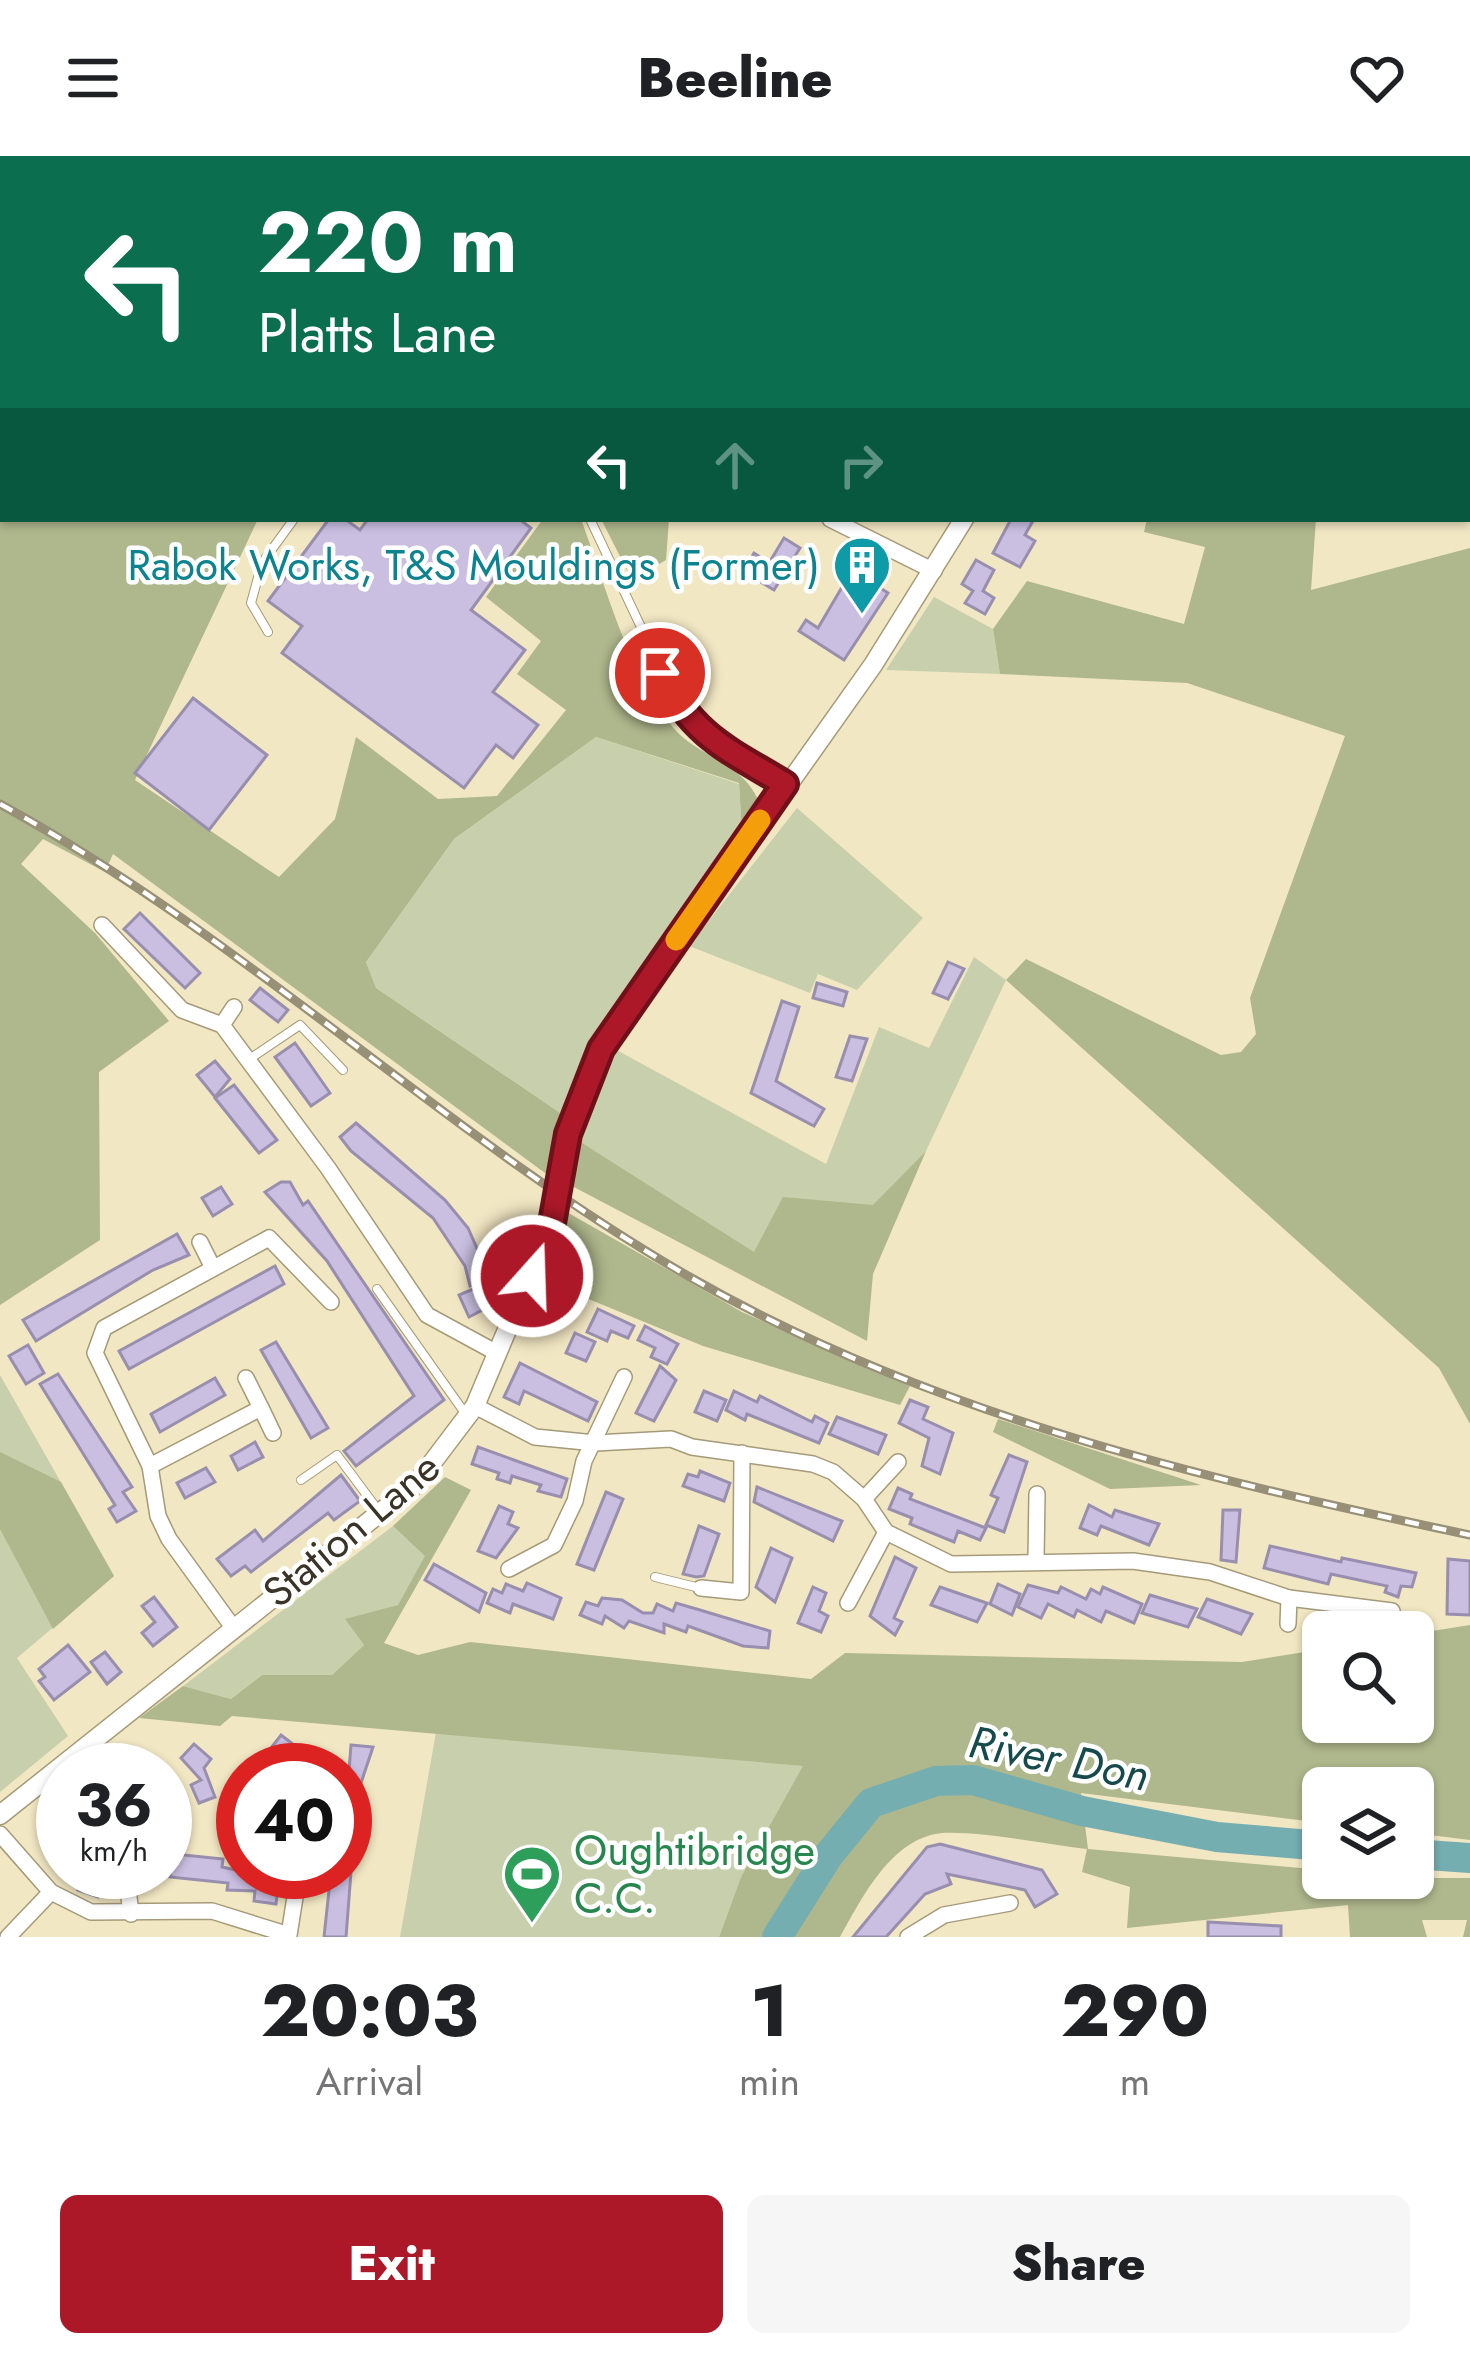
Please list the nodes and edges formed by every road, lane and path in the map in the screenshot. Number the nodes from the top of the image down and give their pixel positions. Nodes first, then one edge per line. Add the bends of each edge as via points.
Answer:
1 (292, 522) edge
2 (591, 522) edge
3 (836, 522) edge
4 (962, 522) edge
5 (934, 571) junction
6 (268, 632) dead end
7 (785, 784) junction
8 (102, 925) dead end
9 (234, 1007) dead end
10 (222, 1024) junction
11 (247, 1060) junction
12 (344, 1070) dead end
13 (200, 1242) dead end
14 (214, 1268) junction
15 (377, 1289) dead end
16 (331, 1302) dead end
17 (497, 1354) junction
18 (624, 1377) dead end
19 (246, 1378) dead end
20 (261, 1408) junction
21 (472, 1412) junction
22 (274, 1432) dead end
23 (595, 1443) junction
24 (742, 1453) junction
25 (898, 1462) dead end
26 (150, 1466) junction
27 (302, 1480) dead end
28 (1036, 1494) dead end
29 (864, 1499) junction
30 (379, 1511) junction
31 (886, 1532) junction
32 (1036, 1559) junction
33 (509, 1569) dead end
34 (655, 1576) dead end
35 (700, 1588) joint
36 (1289, 1598) junction
37 (848, 1603) dead end
38 (1393, 1611) dead end
39 (1288, 1624) dead end
40 (232, 1626) junction
41 (0, 1815) edge
42 (0, 1834) edge
43 (36, 1875) edge
44 (44, 1899) edge
45 (65, 1899) edge
46 (129, 1899) edge
47 (295, 1899) edge
48 (1010, 1903) dead end
49 (131, 1914) junction
50 (289, 1936) edge
51 (8, 1937) edge
52 (908, 1937) edge

1 - 6 lane via 262,563 250,603
2 - 7 lane via 682,714
3 - 5 street
4 - 5 street, Station Lane
5 - 7 street, Station Lane
7 - 17 street, Station Lane, bridge via 601,1049 564,1154 552,1223
8 - 10 street via 182,1010
9 - 10 street
10 - 11 street
11 - 12 lane via 300,1025
11 - 17 street via 428,1315
13 - 14 street
14 - 16 street via 269,1238
14 - 26 street via 104,1328 95,1353
15 - 21 lane
17 - 21 street, Station Lane
18 - 23 street
19 - 20 street
20 - 22 street
20 - 26 street
21 - 23 street via 535,1437
21 - 30 street, Station Lane via 416,1484
23 - 24 street via 671,1439
23 - 33 street via 554,1545
24 - 29 street via 813,1464
24 - 35 street via 741,1592
25 - 29 street
26 - 40 street via 169,1539
27 - 30 lane via 337,1455
28 - 32 street
29 - 31 street
30 - 40 street, Station Lane
31 - 32 street via 951,1564
31 - 37 street
32 - 36 street via 1210,1572
34 - 35 lane
36 - 38 street
36 - 39 street
40 - 41 street, Station Lane
42 - 43 street
44 - 51 street
45 - 49 street via 91,1912
46 - 49 street
47 - 50 street
48 - 52 street via 944,1915
49 - 50 street via 212,1911

